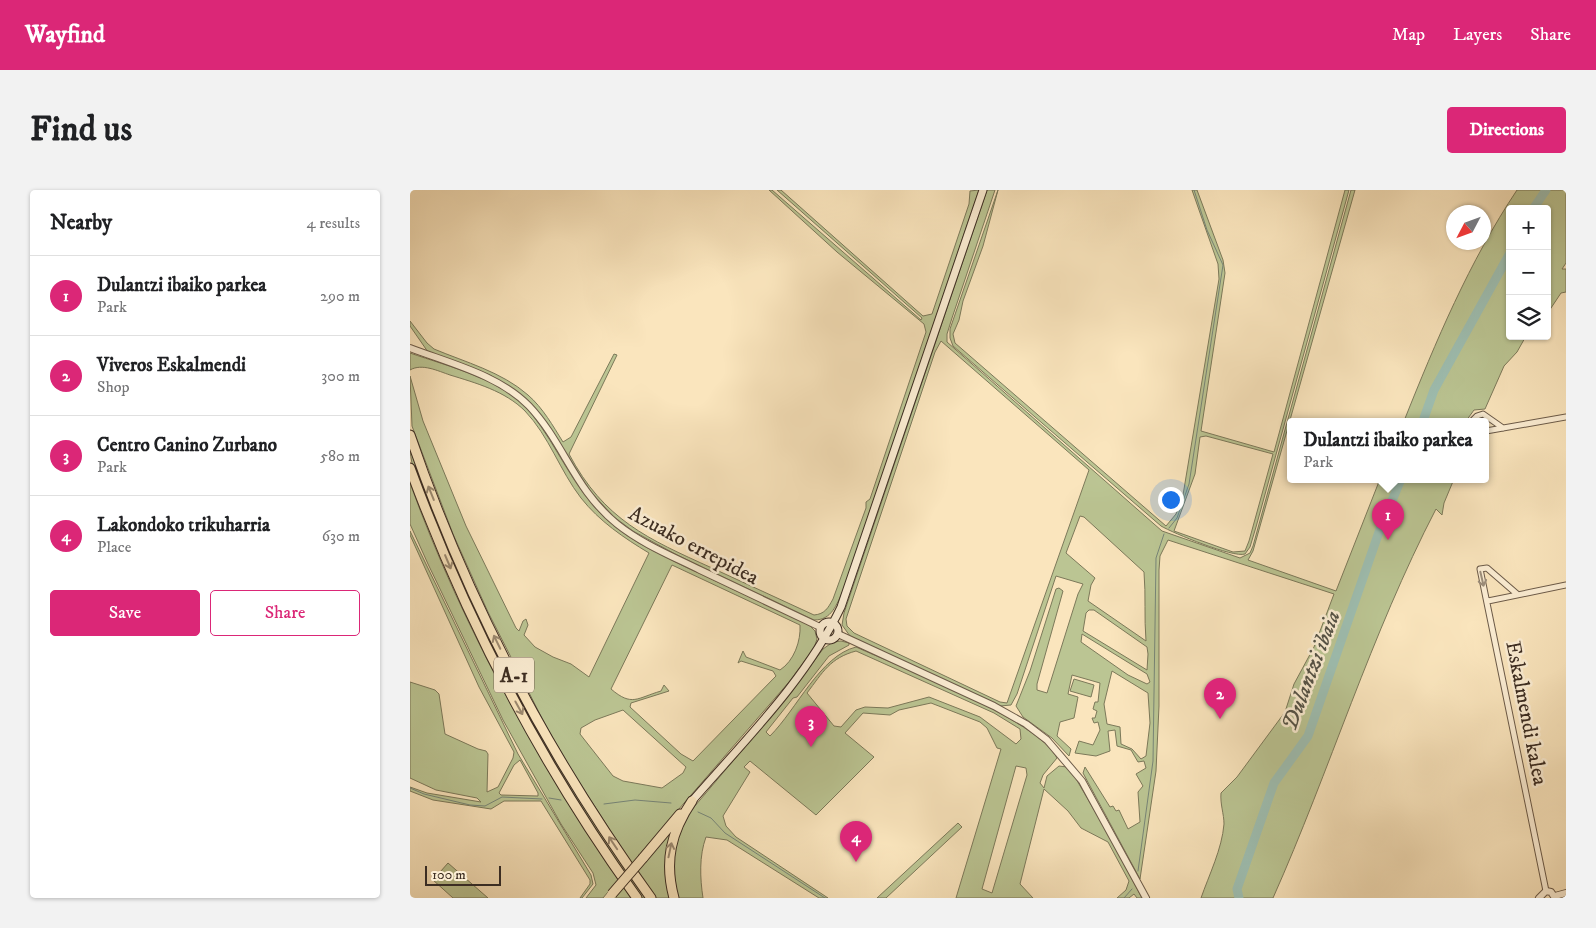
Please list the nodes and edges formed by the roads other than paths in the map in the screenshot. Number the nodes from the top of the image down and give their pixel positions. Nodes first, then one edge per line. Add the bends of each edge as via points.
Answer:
1 (983, 190) edge
2 (410, 348) edge
3 (1566, 417) edge
4 (1475, 418) edge
5 (1489, 418) edge
6 (1489, 418) edge
7 (1504, 428) junction
8 (1489, 430) edge
9 (410, 435) edge
10 (410, 468) edge
11 (1566, 585) edge
12 (1517, 594) junction
13 (1488, 601) junction
14 (834, 622) junction
15 (820, 627) junction
16 (838, 634) junction
17 (824, 639) junction
18 (692, 801) junction
19 (1546, 891) junction
20 (1566, 893) edge
21 (610, 896) edge
22 (1555, 897) edge
23 (637, 898) edge
24 (650, 898) edge
25 (674, 898) edge
26 (1146, 898) edge
27 (1539, 898) edge

1 - 14 main road via 849,587
2 - 15 street, Azuako errepidea via 487,378 519,398 542,423 592,500 628,532
3 - 7 street
4 - 6 street via 1483,414
5 - 7 street
7 - 8 street
24 -> 9 highway, A-1 via 578,788 514,674 460,563
10 -> 23 highway, A-1 via 450,566 508,689 568,794
11 - 12 street
12 - 13 street
12 -> 13 street, Eskalmendi kalea via 1487,568 1480,569
13 - 19 street, Eskalmendi kalea
14 - 15 main road via 826,622
14 - 16 main road
14 - 17 main road
15 - 17 main road
16 - 17 main road via 830,640
16 - 26 street via 994,706 1047,740 1082,781
17 - 18 main road via 787,690
18 - 21 highway, bridge
25 -> 18 highway via 668,857 676,831
19 - 22 street
19 - 27 street
20 - 22 street

